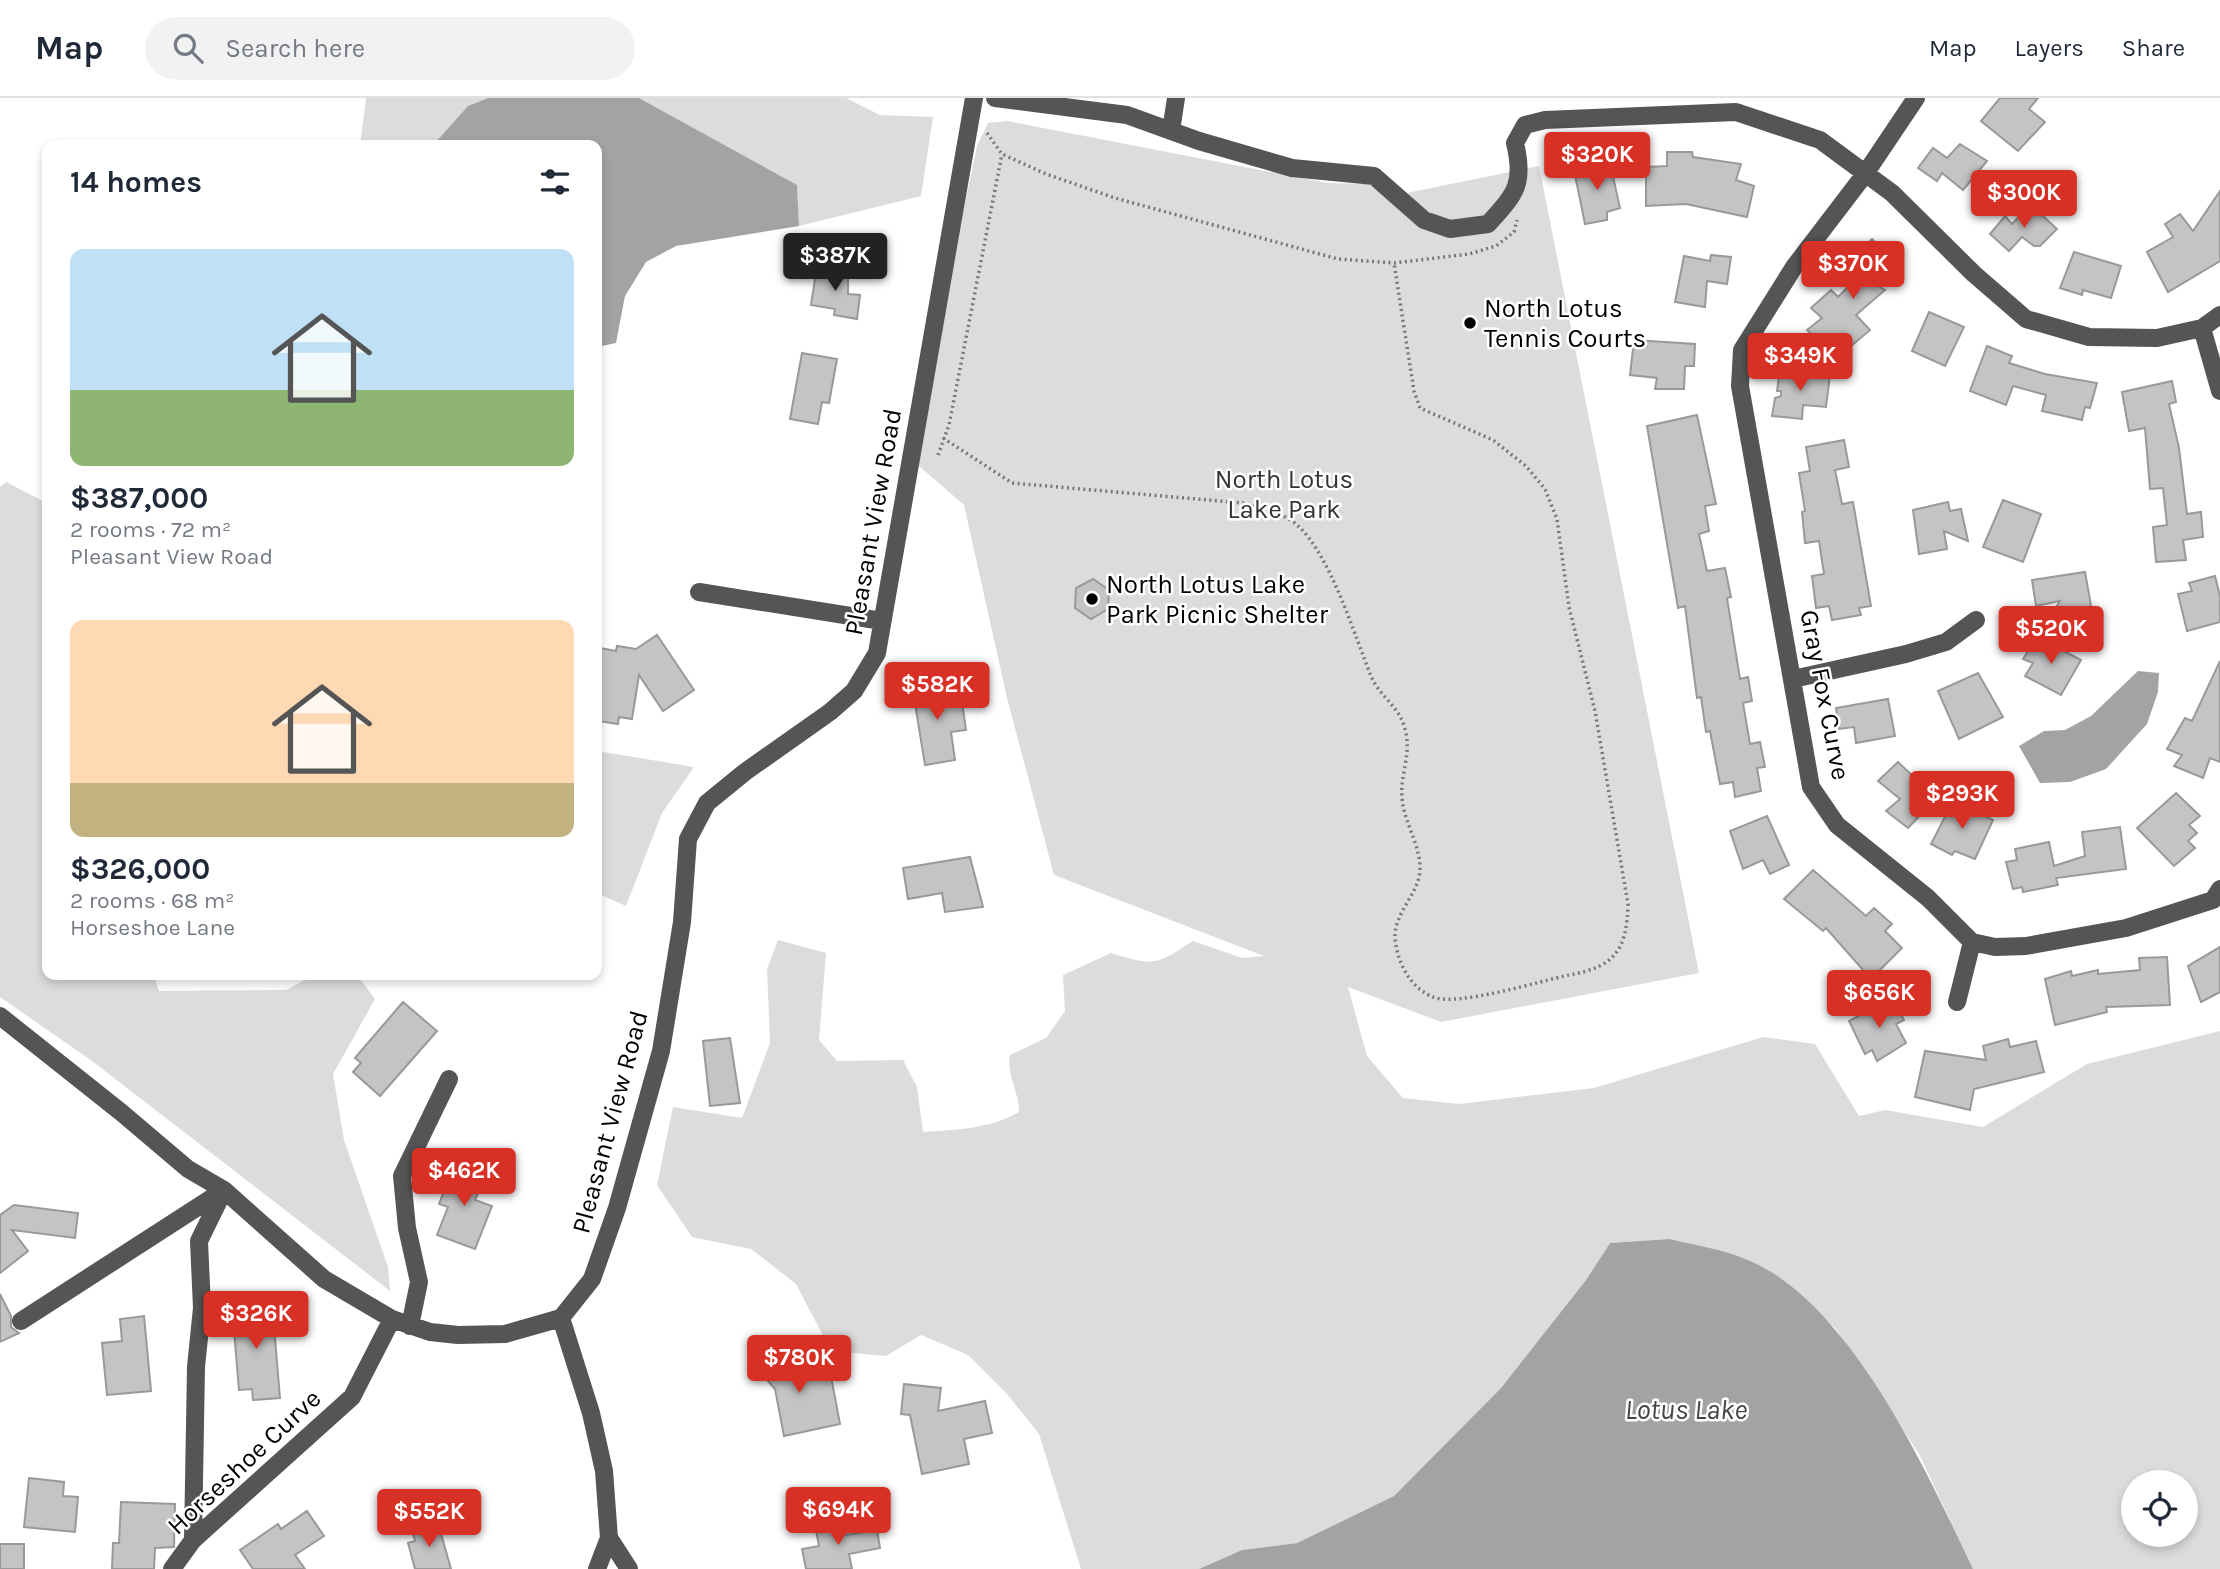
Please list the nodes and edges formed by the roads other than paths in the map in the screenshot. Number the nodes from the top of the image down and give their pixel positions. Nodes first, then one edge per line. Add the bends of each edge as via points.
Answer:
1 (974, 98) edge
2 (995, 98) edge
3 (1176, 98) edge
4 (1916, 98) edge
5 (1647, 106) edge
6 (1171, 131) junction
7 (1866, 173) junction
8 (2220, 315) edge
9 (2202, 328) junction
10 (2220, 391) edge
11 (699, 592) dead end
12 (882, 621) junction
13 (1976, 621) dead end
14 (1793, 680) junction
15 (2220, 889) edge
16 (1972, 942) junction
17 (1957, 1002) dead end
18 (0, 1016) edge
19 (449, 1079) dead end
20 (224, 1190) junction
21 (561, 1318) junction
22 (392, 1320) junction
23 (21, 1321) dead end
24 (410, 1326) junction
25 (609, 1538) junction
26 (193, 1540) junction
27 (172, 1569) edge
28 (597, 1569) edge
29 (629, 1569) edge

1 - 12 street, Pleasant View Road
2 - 6 street via 1127,115
3 - 6 street
4 - 7 street, Gray Fox Curve
5 - 6 street via 1525,125 1515,143 1520,163 1515,194 1488,224 1450,229 1424,220 1374,176 1292,168
5 - 7 street via 1736,112 1820,139
7 - 9 street via 2026,319 2089,337 2157,338
7 - 14 street, Gray Fox Curve via 1794,267 1742,351 1740,386
8 - 9 street
9 - 10 street
11 - 12 street
12 - 21 street, Pleasant View Road via 877,653 854,691 708,803 688,839 682,922 661,1051 592,1279
13 - 14 street via 1946,642
14 - 16 street, Gray Fox Curve via 1811,787 1837,825 1928,898
15 - 16 street via 2213,900 2126,928 2026,946
16 - 17 street
18 - 20 street via 188,1169
19 - 24 street via 402,1176 419,1282
20 - 22 street via 324,1279
20 - 23 street
20 - 26 street via 199,1241 202,1308
21 - 24 street via 505,1334 458,1335
21 - 25 street via 604,1471
22 - 24 street
22 - 26 street, Horseshoe Curve via 352,1397
25 - 28 street
25 - 29 street
26 - 27 street, Horseshoe Curve

